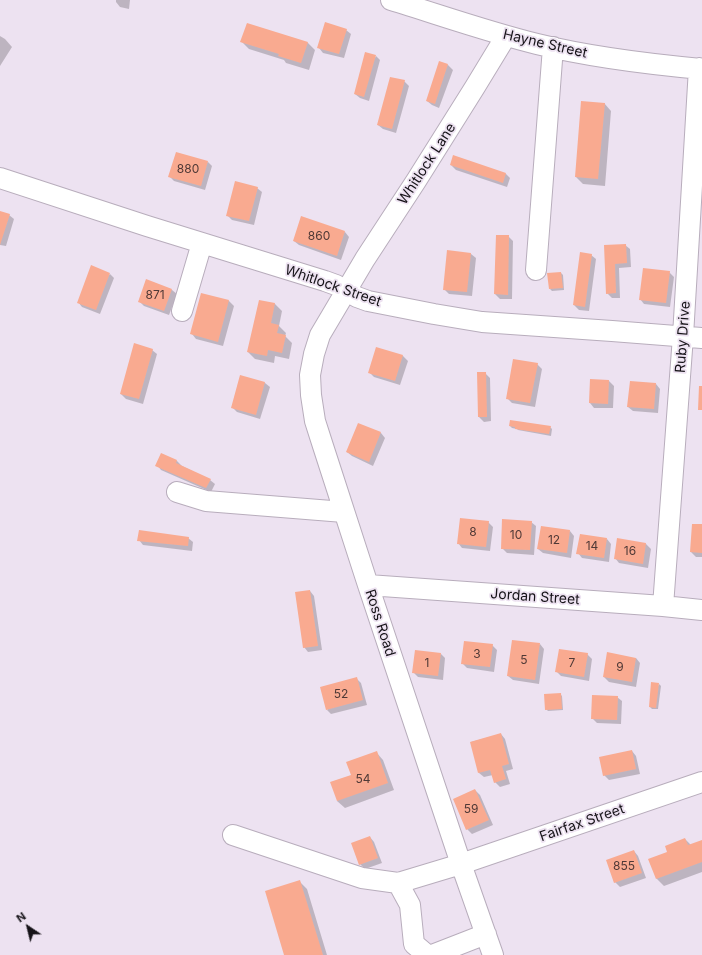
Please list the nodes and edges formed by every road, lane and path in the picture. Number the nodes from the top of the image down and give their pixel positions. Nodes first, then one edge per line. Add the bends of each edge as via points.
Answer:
1 (391, 0) edge
2 (506, 36) junction
3 (553, 48) junction
4 (701, 69) edge
5 (0, 178) edge
6 (202, 243) junction
7 (536, 270) dead end
8 (346, 291) junction
9 (182, 312) dead end
10 (693, 337) edge
11 (177, 492) dead end
12 (344, 512) junction
13 (368, 585) junction
14 (663, 606) junction
15 (702, 610) edge
16 (702, 782) edge
17 (233, 835) dead end
18 (461, 864) junction
19 (398, 883) junction
20 (486, 934) junction
21 (427, 955) edge
22 (432, 955) edge
23 (493, 955) edge

1 - 2 street, Hayne Street
2 - 3 street, Hayne Street
2 - 8 street, Whitlock Lane
3 - 4 street, Hayne Street
3 - 7 street
4 - 10 street, Ruby Drive
5 - 6 street, Whitlock Street
6 - 8 street, Whitlock Street via 326,281
6 - 9 street
8 - 10 street, Whitlock Street via 368,300 482,322
8 - 12 street, Ross Road via 320,335 310,375 315,421
10 - 14 street, Ruby Drive
11 - 12 street via 206,501
12 - 13 street, Ross Road
13 - 14 street, Jordan Street
13 - 18 street, Ross Road
14 - 15 street, Jordan Street
16 - 18 street, Fairfax Street
17 - 19 street via 362,878
18 - 19 street, Fairfax Street
18 - 20 street, Ross Road
19 - 21 street via 410,905 414,944
20 - 22 street
20 - 23 street, Ross Road

